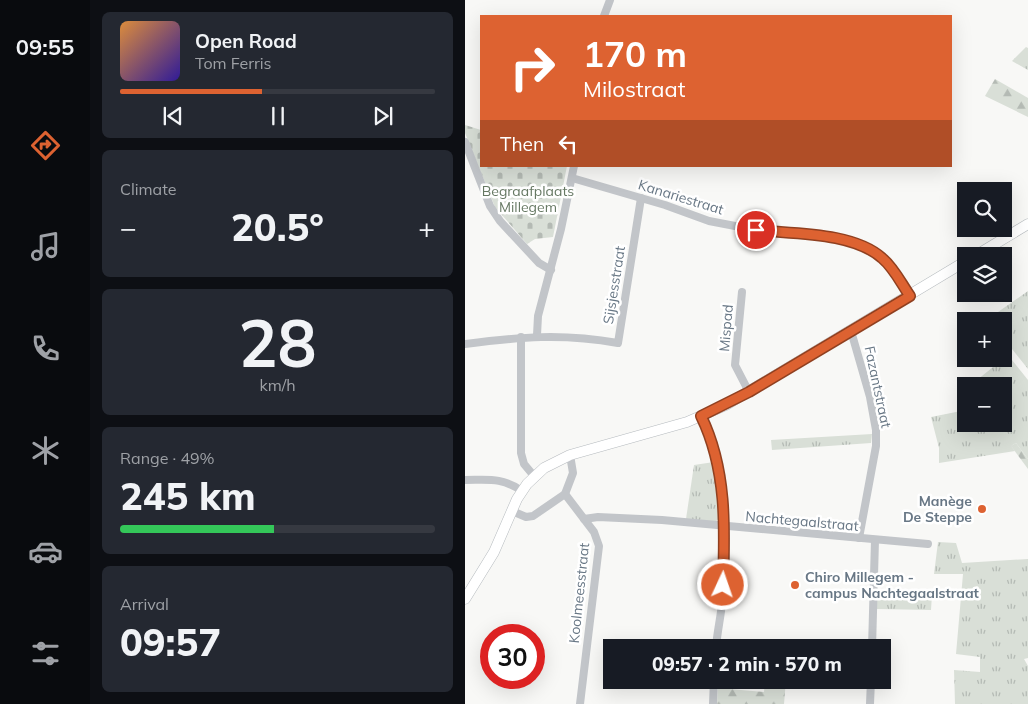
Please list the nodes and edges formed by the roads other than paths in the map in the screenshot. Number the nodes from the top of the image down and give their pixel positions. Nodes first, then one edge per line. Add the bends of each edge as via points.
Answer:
1 (610, 0) edge
2 (604, 15) edge
3 (465, 142) edge
4 (574, 167) edge
5 (572, 178) junction
6 (641, 198) junction
7 (1028, 224) edge
8 (990, 247) edge
9 (957, 267) edge
10 (551, 270) junction
11 (742, 292) dead end
12 (910, 296) junction
13 (851, 331) junction
14 (537, 336) junction
15 (521, 337) junction
16 (465, 344) edge
17 (749, 392) junction
18 (701, 416) junction
19 (570, 454) junction
20 (534, 476) junction
21 (465, 480) edge
22 (522, 491) junction
23 (565, 494) junction
24 (512, 511) junction
25 (584, 520) junction
26 (726, 526) junction
27 (859, 538) junction
28 (875, 540) junction
29 (928, 544) dead end
30 (465, 599) edge
31 (717, 639) edge
32 (872, 639) edge
33 (714, 689) edge
34 (871, 689) edge
35 (580, 704) edge
36 (713, 704) edge
37 (870, 704) edge

1 - 2 street
3 - 10 street via 490,206 500,221 539,263
4 - 5 street
5 - 6 street, Kanariestraat
5 - 10 street
6 - 12 street, Kanariestraat via 709,221 863,245 888,264
6 - 14 street, Sijsjesstraat via 618,343 579,337
7 - 8 street
9 - 12 street
10 - 14 street via 538,316
11 - 17 street, Mispad via 735,365
12 - 13 street
13 - 17 street
13 - 27 street, Fazantstraat via 877,430
14 - 15 street, Sijsjesstraat
15 - 16 street, Sijsjesstraat
15 - 20 street via 521,453 524,464
17 - 18 street
18 - 19 street
18 - 26 street via 719,472
19 - 20 street via 555,460
19 - 23 street via 573,473
20 - 22 street
21 - 22 street via 510,482
22 - 24 street
23 - 24 street via 533,516 526,517
23 - 25 street, Koolmeesstraat
24 - 30 street via 485,570
25 - 26 street, Nachtegaalstraat via 598,517
25 - 35 street, Koolmeesstraat via 594,532 599,546
26 - 27 street, Nachtegaalstraat
26 - 31 street
27 - 28 street, Nachtegaalstraat
28 - 29 street, Nachtegaalstraat
28 - 32 street
33 - 36 street
34 - 37 street

